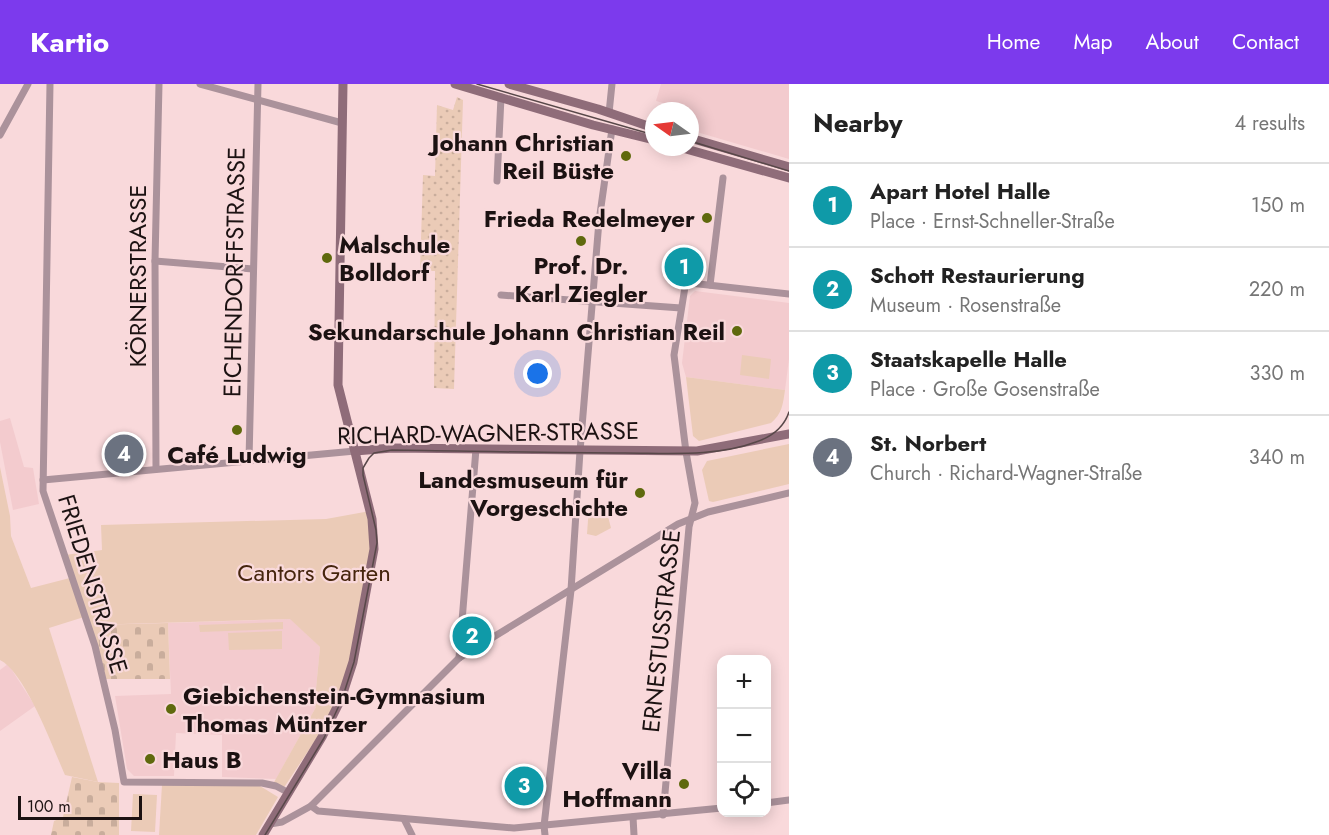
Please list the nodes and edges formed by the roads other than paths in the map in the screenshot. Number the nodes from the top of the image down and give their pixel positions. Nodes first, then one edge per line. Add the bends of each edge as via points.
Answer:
1 (28, 84) edge
2 (50, 84) edge
3 (159, 84) edge
4 (200, 84) edge
5 (258, 84) edge
6 (343, 84) edge
7 (455, 84) edge
8 (513, 84) edge
9 (612, 84) edge
10 (501, 97) junction
11 (258, 100) junction
12 (609, 113) junction
13 (342, 123) junction
14 (645, 125) edge
15 (612, 129) junction
16 (0, 135) edge
17 (645, 138) edge
18 (699, 141) edge
19 (699, 152) edge
20 (789, 168) edge
21 (723, 178) dead end
22 (789, 178) edge
23 (496, 181) dead end
24 (155, 261) junction
25 (253, 269) junction
26 (710, 285) junction
27 (501, 294) dead end
28 (789, 294) edge
29 (592, 302) junction
30 (681, 308) junction
31 (789, 434) edge
32 (476, 449) junction
33 (355, 451) junction
34 (580, 451) junction
35 (686, 451) junction
36 (249, 460) junction
37 (156, 469) junction
38 (43, 480) junction
39 (789, 493) edge
40 (691, 518) junction
41 (571, 590) junction
42 (459, 658) junction
43 (289, 793) junction
44 (789, 800) edge
45 (771, 802) edge
46 (311, 806) junction
47 (717, 809) edge
48 (663, 815) junction
49 (633, 817) junction
50 (404, 819) junction
51 (270, 824) junction
52 (544, 826) junction
53 (263, 835) edge
54 (412, 835) edge
55 (545, 835) edge
56 (634, 835) edge

1 - 16 street
2 - 38 street, FRIEDENSTRASSE
3 - 24 street, KÖRNERSTRASSE
4 - 11 street
5 - 11 street, EICHENDORFFSTRASSE
6 - 13 street
7 - 10 street
8 - 12 street
9 - 12 street
10 - 15 street
10 - 23 street
11 - 13 street
11 - 25 street, EICHENDORFFSTRASSE
12 - 14 street
13 - 33 street via 338,385
15 - 17 street
15 - 29 street
18 - 20 street
19 - 22 street
21 - 26 street
24 - 25 street
24 - 37 street, KÖRNERSTRASSE
25 - 36 street, EICHENDORFFSTRASSE
26 - 28 street
26 - 30 street, ERNESTUSSTRASSE via 687,284
27 - 29 street
29 - 30 street
29 - 34 street
30 - 35 street, ERNESTUSSTRASSE via 674,355
31 - 35 street, RICHARD-WAGNER-STRASSE
32 - 33 street, RICHARD-WAGNER-STRASSE
32 - 34 street, RICHARD-WAGNER-STRASSE
32 - 42 street
33 - 36 street, RICHARD-WAGNER-STRASSE
33 - 43 street via 375,542 353,662 332,718
34 - 35 street, RICHARD-WAGNER-STRASSE
34 - 41 street
35 - 40 street, ERNESTUSSTRASSE via 695,503
36 - 37 street, RICHARD-WAGNER-STRASSE
37 - 38 street, RICHARD-WAGNER-STRASSE
38 - 43 street, FRIEDENSTRASSE via 43,491 95,646 124,782 262,783
39 - 40 street
40 - 41 street
40 - 48 street, ERNESTUSSTRASSE
41 - 42 street
41 - 52 street
42 - 46 street
43 - 51 street
44 - 45 street
46 - 50 street via 318,811
46 - 51 street
47 - 48 street
48 - 49 street
49 - 52 street
49 - 56 street
50 - 52 street via 514,828
50 - 54 street
51 - 53 street
52 - 55 street

